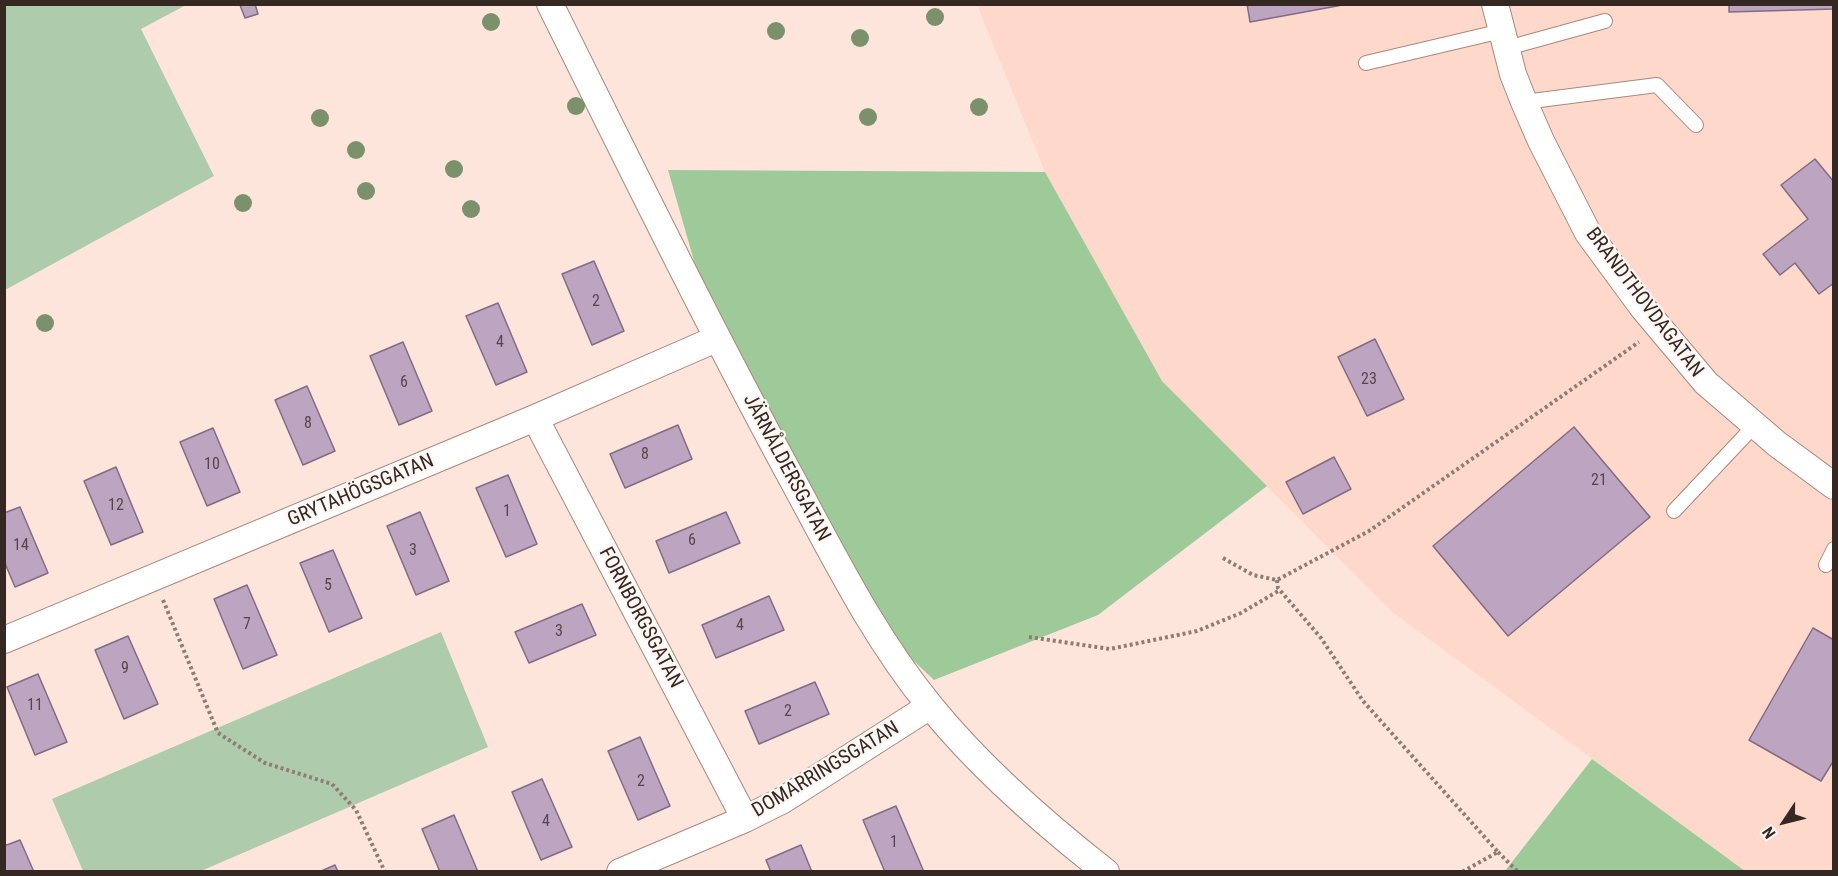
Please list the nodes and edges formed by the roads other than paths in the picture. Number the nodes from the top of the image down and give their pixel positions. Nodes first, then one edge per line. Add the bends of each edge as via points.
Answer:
1 (550, 4) edge
2 (1495, 4) edge
3 (1605, 21) dead end
4 (1504, 40) junction
5 (1366, 63) dead end
6 (1524, 102) junction
7 (1696, 125) dead end
8 (716, 339) junction
9 (535, 418) junction
10 (1755, 425) junction
11 (1833, 486) edge
12 (1674, 511) dead end
13 (1833, 549) edge
14 (1826, 565) dead end
15 (4, 640) edge
16 (930, 706) junction
17 (745, 819) junction
18 (620, 872) edge
19 (1106, 872) edge

1 - 8 street, JÄRNÅLDERSGATAN
2 - 4 street, BRANDTHOVDAGATAN
3 - 4 lane
4 - 5 lane
4 - 6 street, BRANDTHOVDAGATAN
6 - 7 lane via 1657,85
6 - 10 street, BRANDTHOVDAGATAN via 1588,232 1706,383
8 - 9 street, GRYTAHÖGSGATAN
8 - 16 street, JÄRNÅLDERSGATAN via 884,644
9 - 15 street, GRYTAHÖGSGATAN
9 - 17 street, FORNBORGSGATAN
10 - 11 street, BRANDTHOVDAGATAN
10 - 12 lane
13 - 14 lane
16 - 17 street, DOMARRINGSGATAN via 783,800
16 - 19 street, JÄRNÅLDERSGATAN via 1004,783
17 - 18 street, DOMARRINGSGATAN

